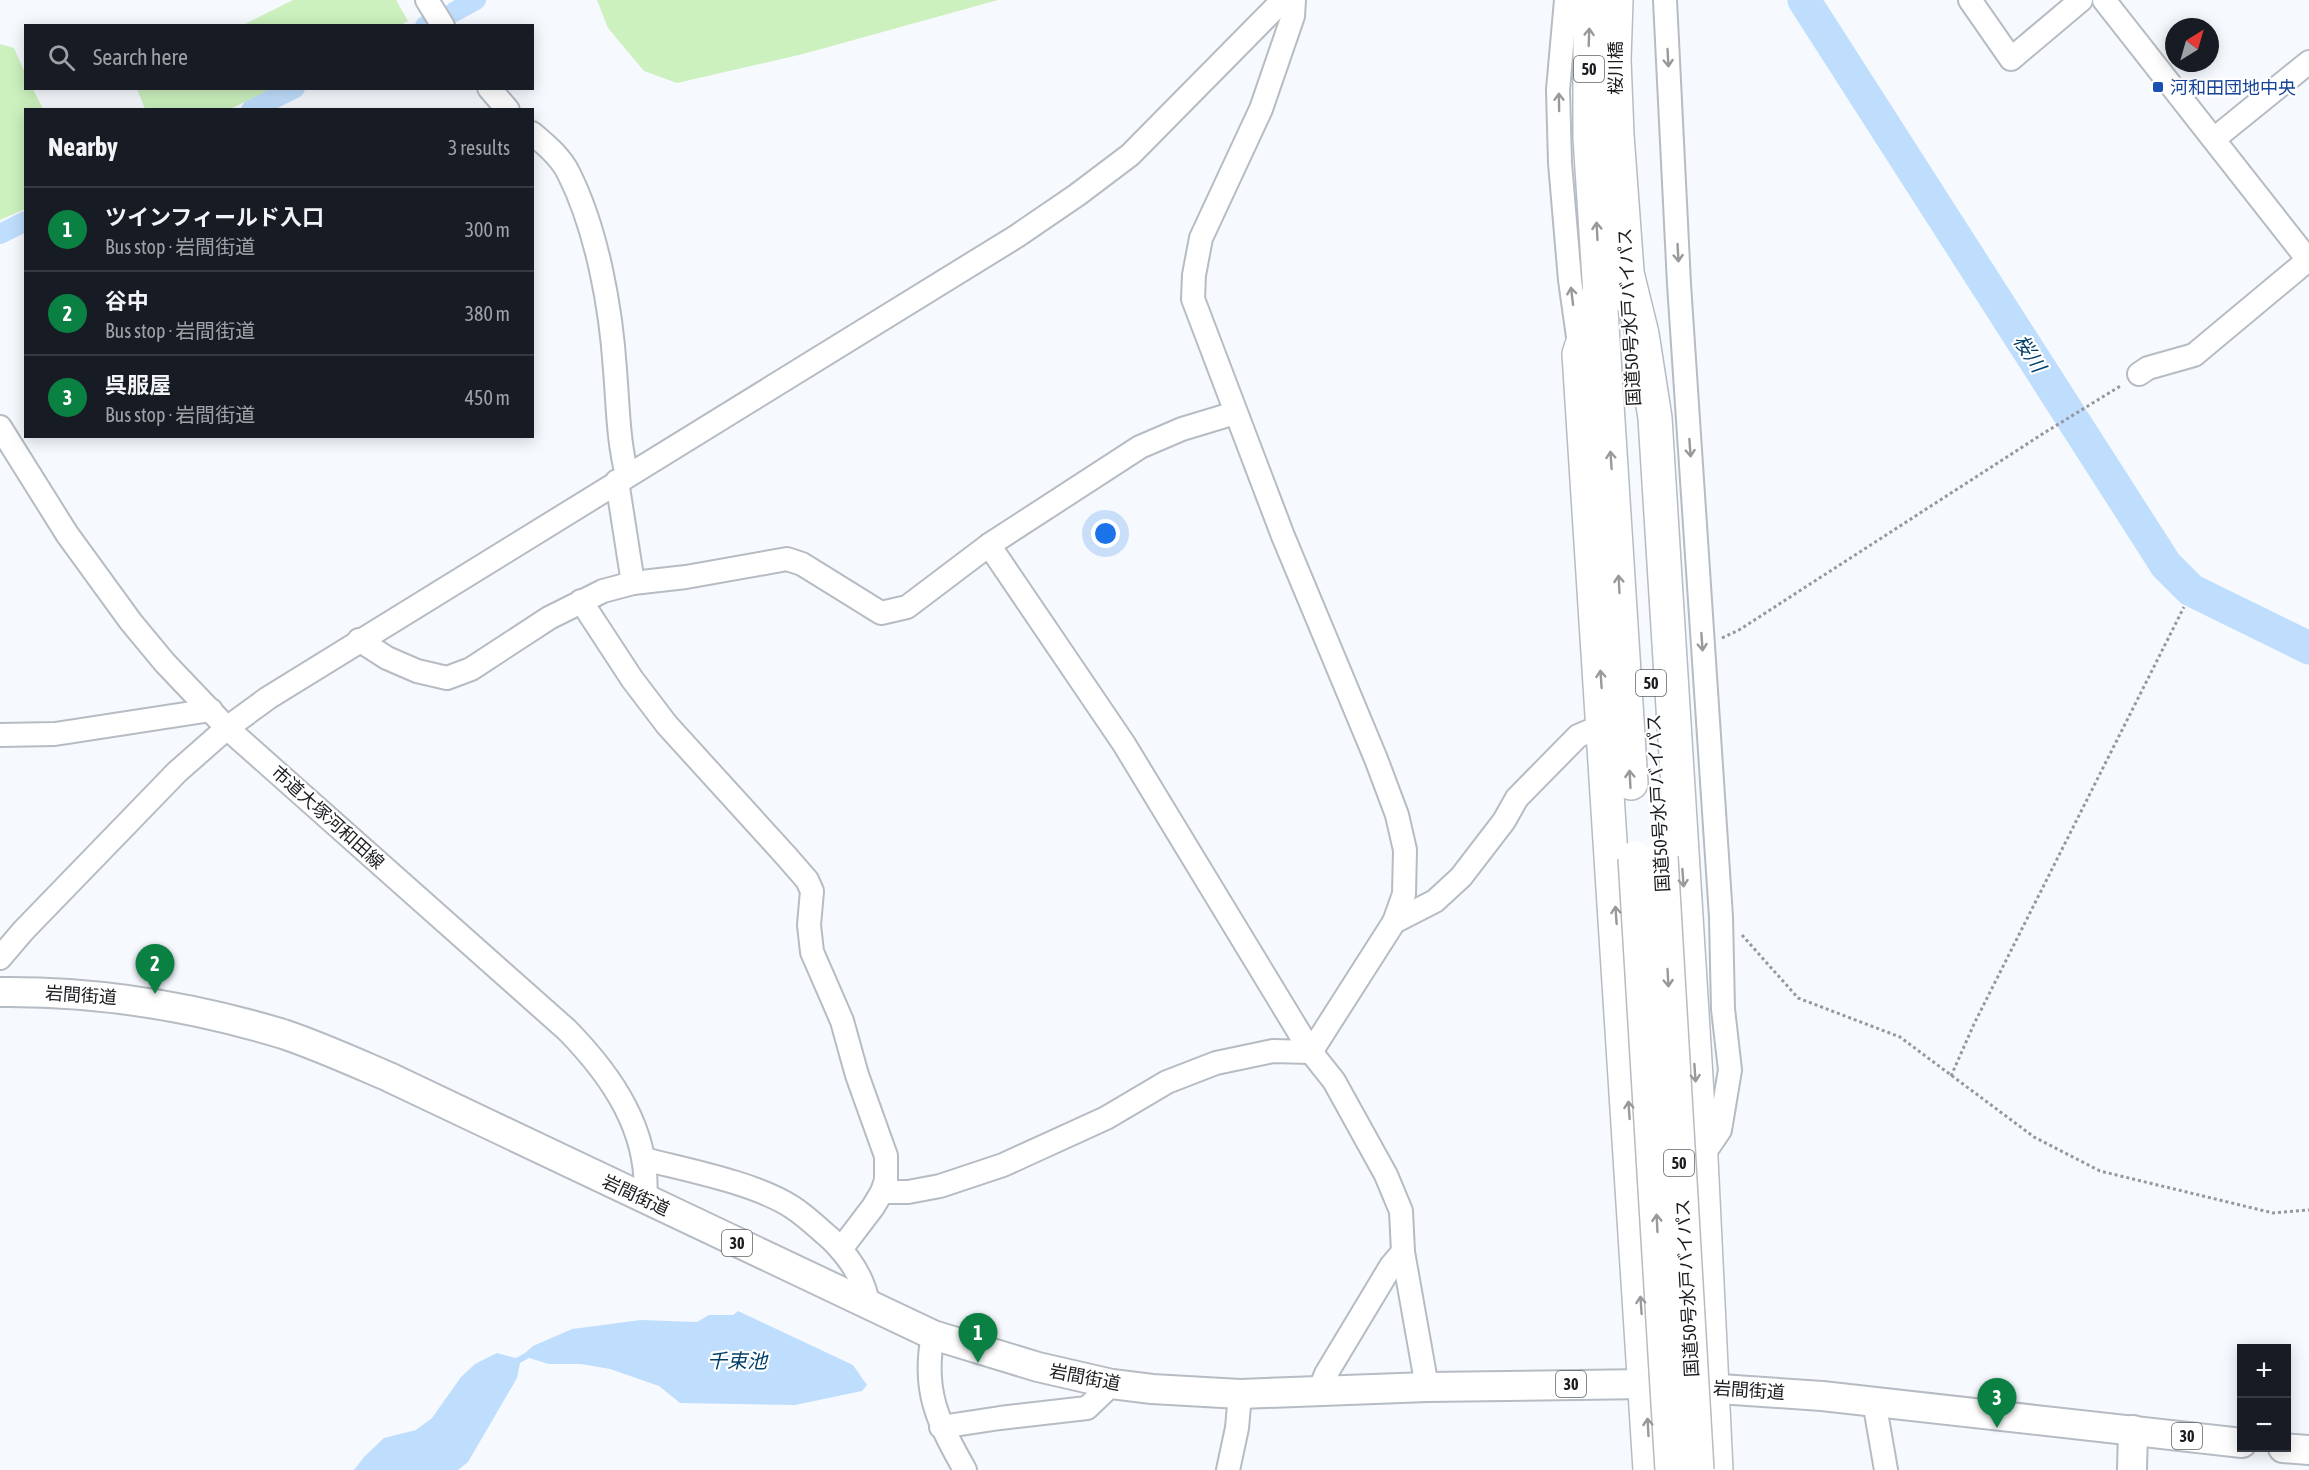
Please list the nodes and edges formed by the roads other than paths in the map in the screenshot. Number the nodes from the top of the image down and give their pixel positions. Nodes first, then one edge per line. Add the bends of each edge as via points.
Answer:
1 (427, 0) edge
2 (1282, 0) edge
3 (1294, 0) edge
4 (1566, 0) edge
5 (1590, 0) edge
6 (1616, 0) edge
7 (1665, 0) edge
8 (1970, 0) edge
9 (2081, 0) edge
10 (2104, 0) edge
11 (442, 24) edge
12 (2309, 62) edge
13 (491, 90) edge
14 (506, 108) edge
15 (534, 135) edge
16 (1603, 136) junction
17 (2214, 139) junction
18 (2309, 260) edge
19 (1614, 283) junction
20 (1579, 354) junction
21 (2139, 374) road end
22 (1235, 413) junction
23 (0, 427) edge
24 (622, 478) junction
25 (989, 545) junction
26 (633, 583) junction
27 (581, 601) junction
28 (359, 640) junction
29 (211, 711) junction
30 (1604, 725) junction
31 (227, 728) junction
32 (0, 735) edge
33 (1648, 857) junction
34 (1394, 922) junction
35 (0, 958) edge
36 (0, 992) edge
37 (1311, 1052) junction
38 (1701, 1158) junction
39 (644, 1159) junction
40 (882, 1192) junction
41 (645, 1200) junction
42 (841, 1249) junction
43 (1403, 1252) junction
44 (868, 1305) junction
45 (933, 1335) junction
46 (1112, 1384) junction
47 (1646, 1384) junction
48 (1427, 1387) junction
49 (1710, 1387) junction
50 (1319, 1391) junction
51 (1240, 1394) junction
52 (1874, 1401) junction
53 (941, 1427) junction
54 (2133, 1430) junction
55 (2237, 1443) edge
56 (2291, 1449) edge
57 (2309, 1450) edge
58 (965, 1470) edge
59 (1228, 1470) edge
60 (1650, 1470) edge
61 (1672, 1470) edge
62 (1697, 1470) edge
63 (1716, 1470) edge
64 (1886, 1470) edge
65 (2132, 1470) edge

1 - 11 street
2 - 24 street via 1130,155 1077,195 1017,236
3 - 22 street via 1293,16 1261,109 1201,238 1194,275 1193,299
20 -> 4 street via 1560,163 1558,90
16 -> 5 highway, 桜川橋 / 50
6 - 16 highway, 桜川橋 / 50 via 1614,60
7 -> 38 street via 1721,917 1723,1009 1730,1070 1720,1130
8 - 9 street via 2011,59
10 - 17 street
12 - 17 street
13 - 14 street
15 - 24 street via 556,154 569,173 601,265 615,366
16 - 19 highway, 国道50号水戸バイパス / 50
17 - 18 street
18 - 21 street via 2194,355
19 - 20 highway
19 - 33 highway, 国道50号水戸バイパス / 50
19 -> 38 highway via 1642,334 1655,418
30 -> 20 highway
22 - 25 street via 1140,447
22 - 34 street via 1397,815 1406,850 1406,871 1404,894
23 - 29 street, 市道大塚河和田線 via 104,585 165,663
24 - 26 street
24 - 28 street
25 - 26 street via 907,607 880,613 787,558
25 - 37 street via 1124,744
26 - 27 street
27 - 28 street via 471,669 447,678 417,671
27 - 40 street via 667,725 807,880 812,891 812,952 842,1021 886,1156
28 - 31 street
29 - 31 street, 市道大塚河和田線
29 - 32 street via 55,734
30 - 34 street via 1578,736 1516,798 1504,821 1461,877 1435,901
47 -> 30 highway
31 - 35 street via 177,772
31 - 39 street, 市道大塚河和田線 via 580,1043 612,1083 636,1132
61 -> 33 highway, 国道50号水戸バイパス / 50, bridge
33 -> 62 highway, 国道50号水戸バイパス / 50, bridge
34 - 37 street
36 - 41 main road, 岩間街道 / 30 via 130,999 283,1034 389,1077
37 - 40 street via 1273,1051 1216,1063 1167,1082 1106,1118 1003,1165 940,1186
37 - 43 street via 1334,1081 1386,1175 1401,1211
38 - 49 highway
39 - 41 street, 市道大塚河和田線
39 - 42 street via 775,1198 816,1225
40 - 42 street
41 - 44 main road, 岩間街道 / 30
42 - 44 street via 858,1273
43 - 48 street
43 - 50 street via 1391,1266
44 - 45 main road, 岩間街道 / 30
45 - 46 main road, 岩間街道 / 30 via 1038,1367
45 - 53 street via 929,1381
46 - 51 main road, 岩間街道 / 30
46 - 53 street via 1087,1408
47 - 48 main road, 岩間街道 / 30
47 - 49 main road, 岩間街道 / 30
60 -> 47 highway
48 - 50 main road, 岩間街道 / 30
49 - 52 main road, 岩間街道 / 30
49 - 63 highway
50 - 51 main road, 岩間街道 / 30
51 - 59 street
52 - 54 main road, 岩間街道 / 30
52 - 64 street
53 - 58 street
54 - 55 main road, 岩間街道 / 30
54 - 65 main road
56 - 57 main road

